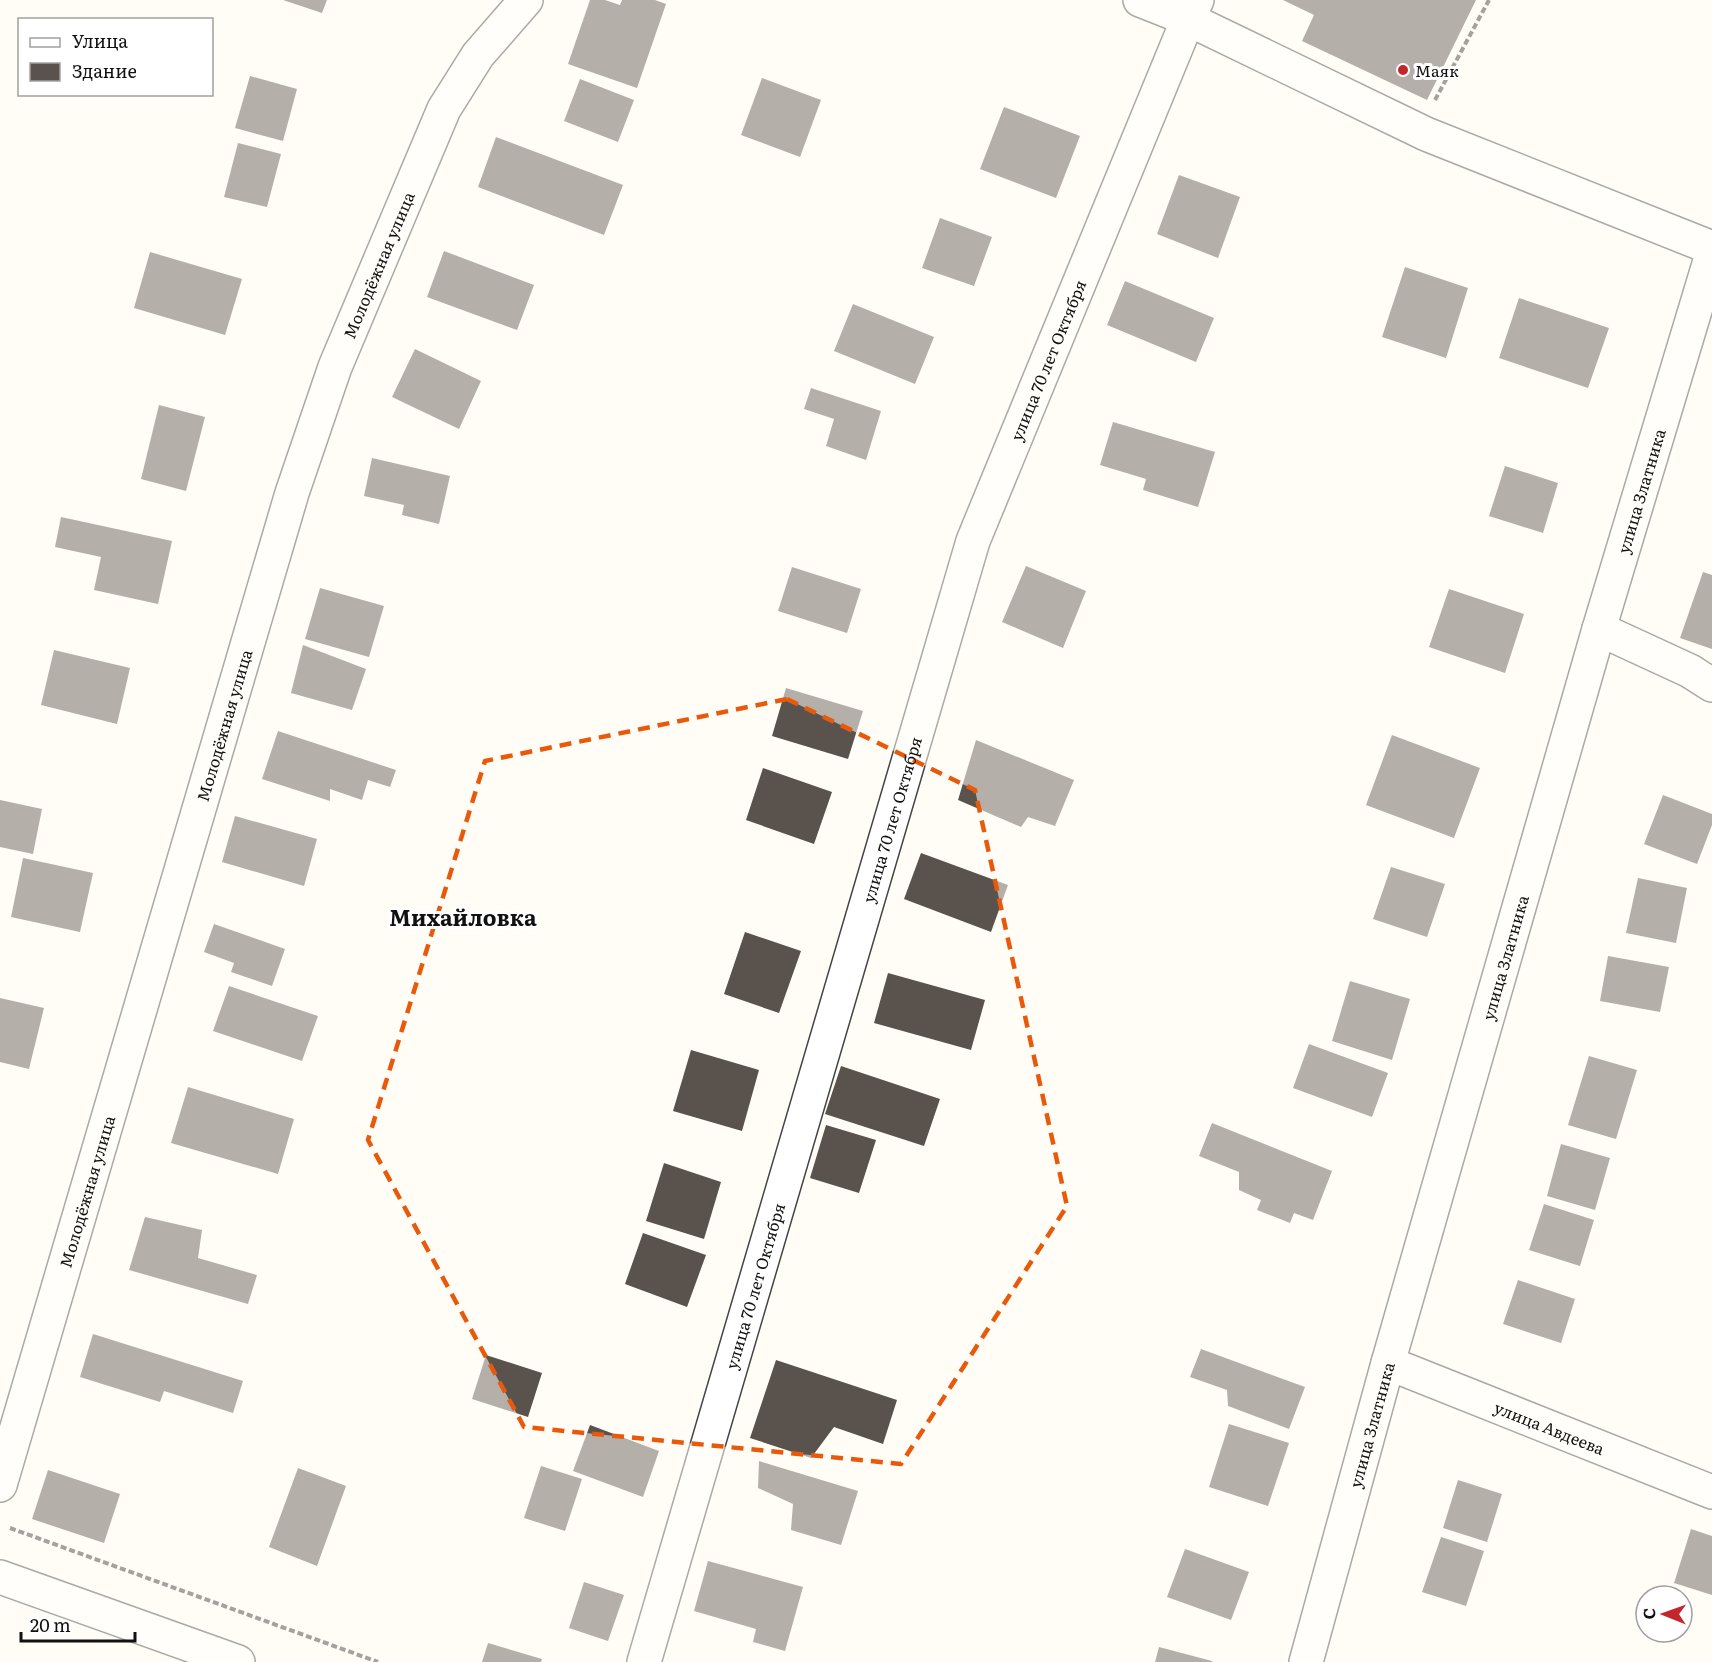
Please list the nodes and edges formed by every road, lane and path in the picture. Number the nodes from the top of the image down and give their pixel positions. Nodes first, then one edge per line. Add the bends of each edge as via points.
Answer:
1 (525, 0) edge
2 (1140, 0) edge
3 (1489, 0) edge
4 (1193, 10) edge
5 (1419, 131) junction
6 (1712, 248) edge
7 (1712, 254) edge
8 (1599, 629) junction
9 (1712, 685) edge
10 (1388, 1363) junction
11 (0, 1485) edge
12 (1712, 1492) edge
13 (10, 1528) dead end
14 (0, 1577) edge
15 (238, 1662) edge
16 (378, 1662) edge
17 (644, 1662) edge
18 (1306, 1662) edge

1 - 11 street, Молодёжная улица via 478,55 444,109 335,367 289,504
2 - 4 street
3 - 5 path
4 - 5 street
4 - 17 street, улица 70 лет Октября via 973,541
5 - 6 street
7 - 8 street, улица Златника
8 - 9 street
8 - 10 street, улица Златника
10 - 12 street, улица Авдеева
10 - 18 street, улица Златника
13 - 16 path
14 - 15 street

